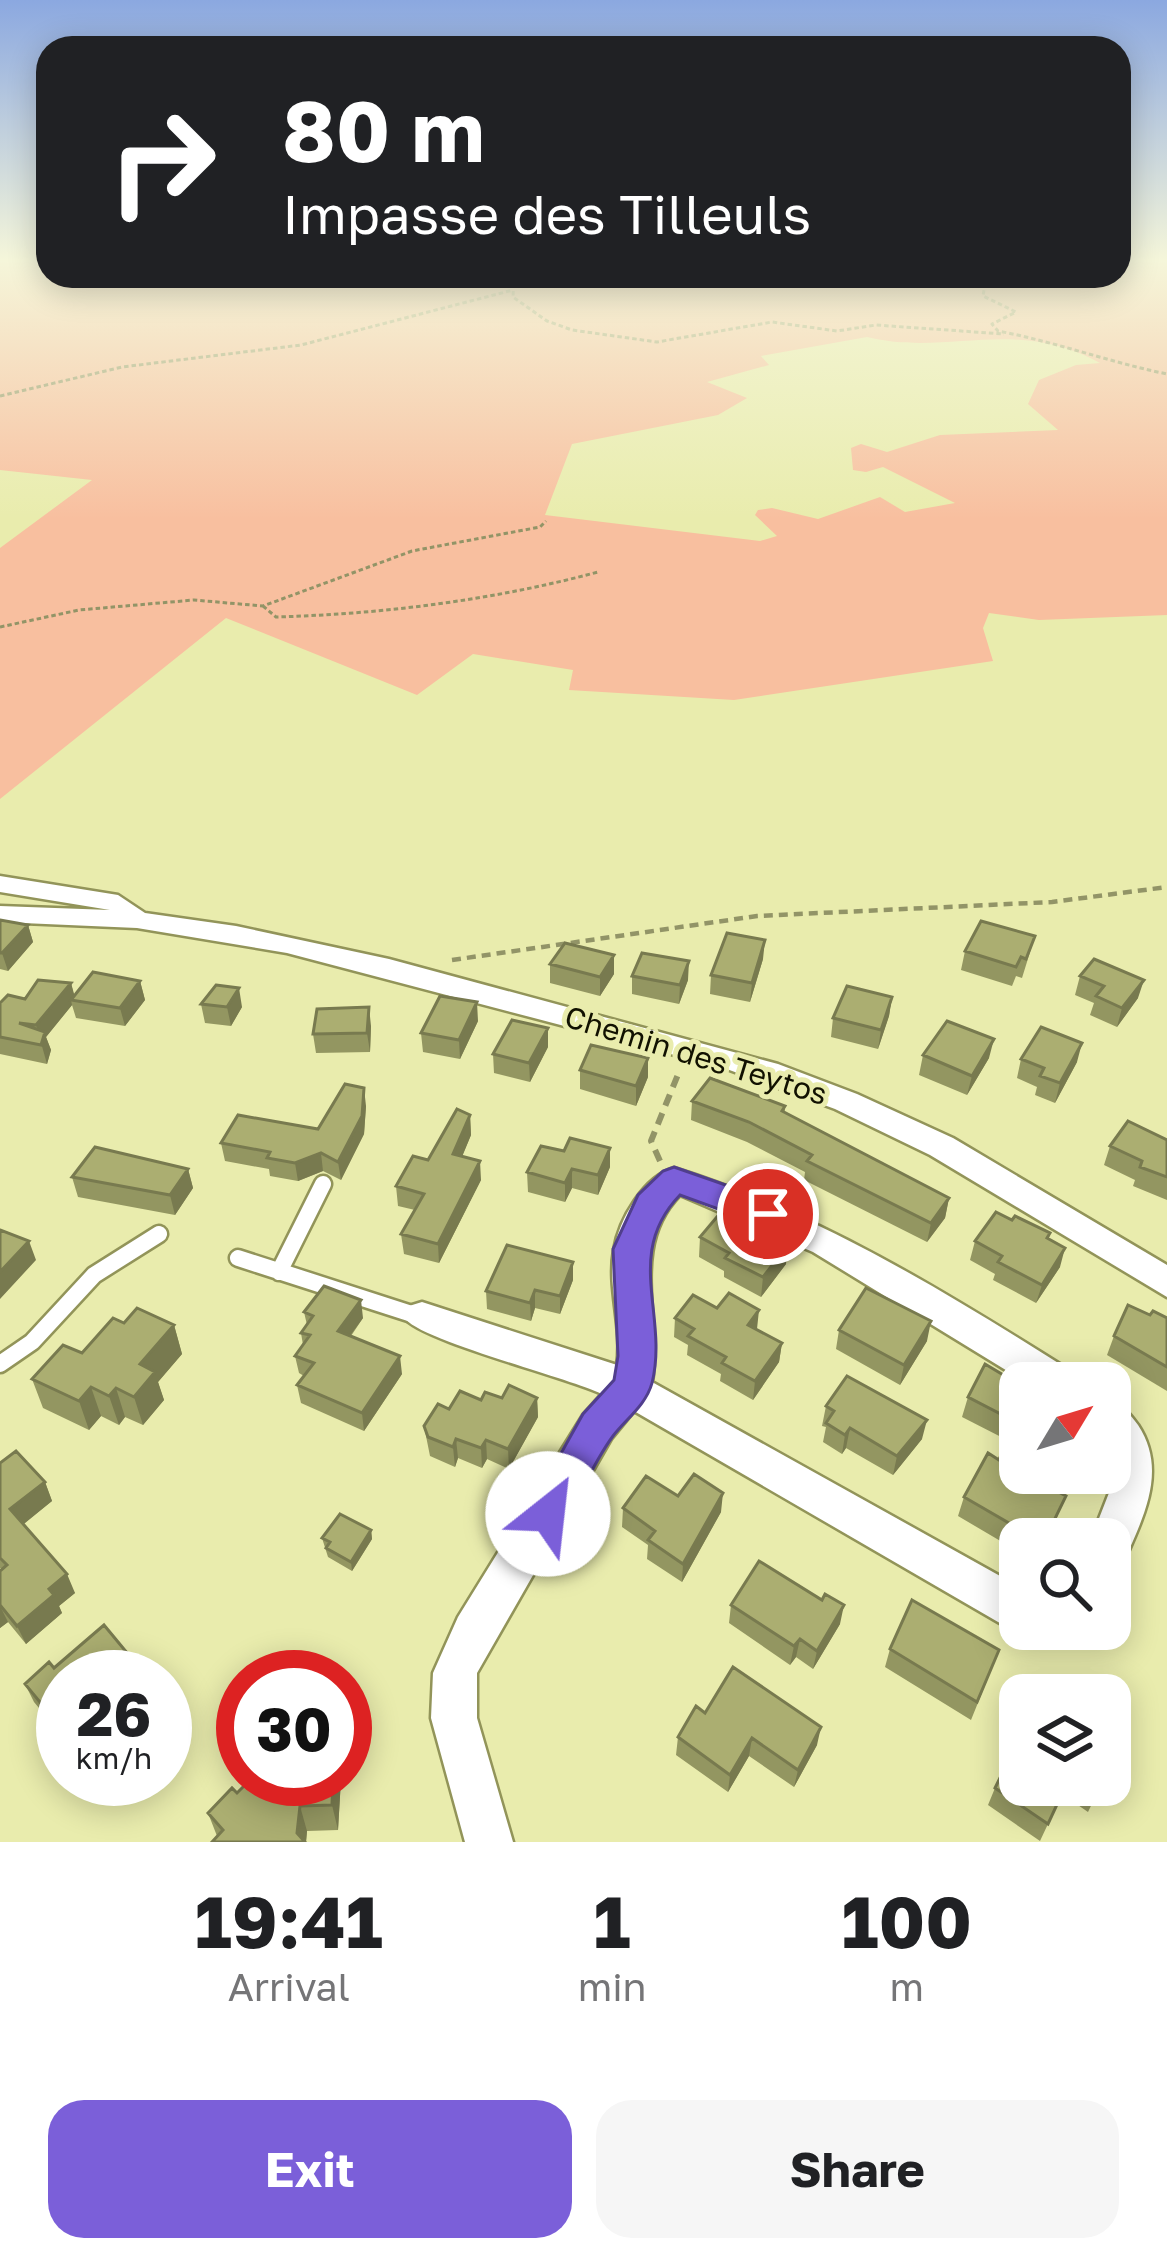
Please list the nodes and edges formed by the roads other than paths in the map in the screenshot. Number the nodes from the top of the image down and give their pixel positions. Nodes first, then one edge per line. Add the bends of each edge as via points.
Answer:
1 (0, 884) edge
2 (0, 914) edge
3 (136, 920) junction
4 (323, 1184) dead end
5 (159, 1234) dead end
6 (238, 1258) dead end
7 (279, 1272) junction
8 (1167, 1283) edge
9 (422, 1317) joint
10 (1026, 1362) edge
11 (0, 1364) edge
12 (632, 1386) junction
13 (1131, 1447) edge
14 (1131, 1488) edge
15 (999, 1599) edge
16 (490, 1842) edge

1 - 3 street via 118,903
2 - 3 street
3 - 8 street, Chemin des Teytos via 417,975 801,1083 942,1151
4 - 7 lane
5 - 11 lane via 94,1275 32,1342
6 - 7 lane
7 - 9 lane
9 - 12 street
10 - 12 street via 862,1261 734,1198 674,1180 650,1204 631,1249
12 - 15 street
12 - 16 street via 597,1427 455,1673 454,1718
13 - 14 street

